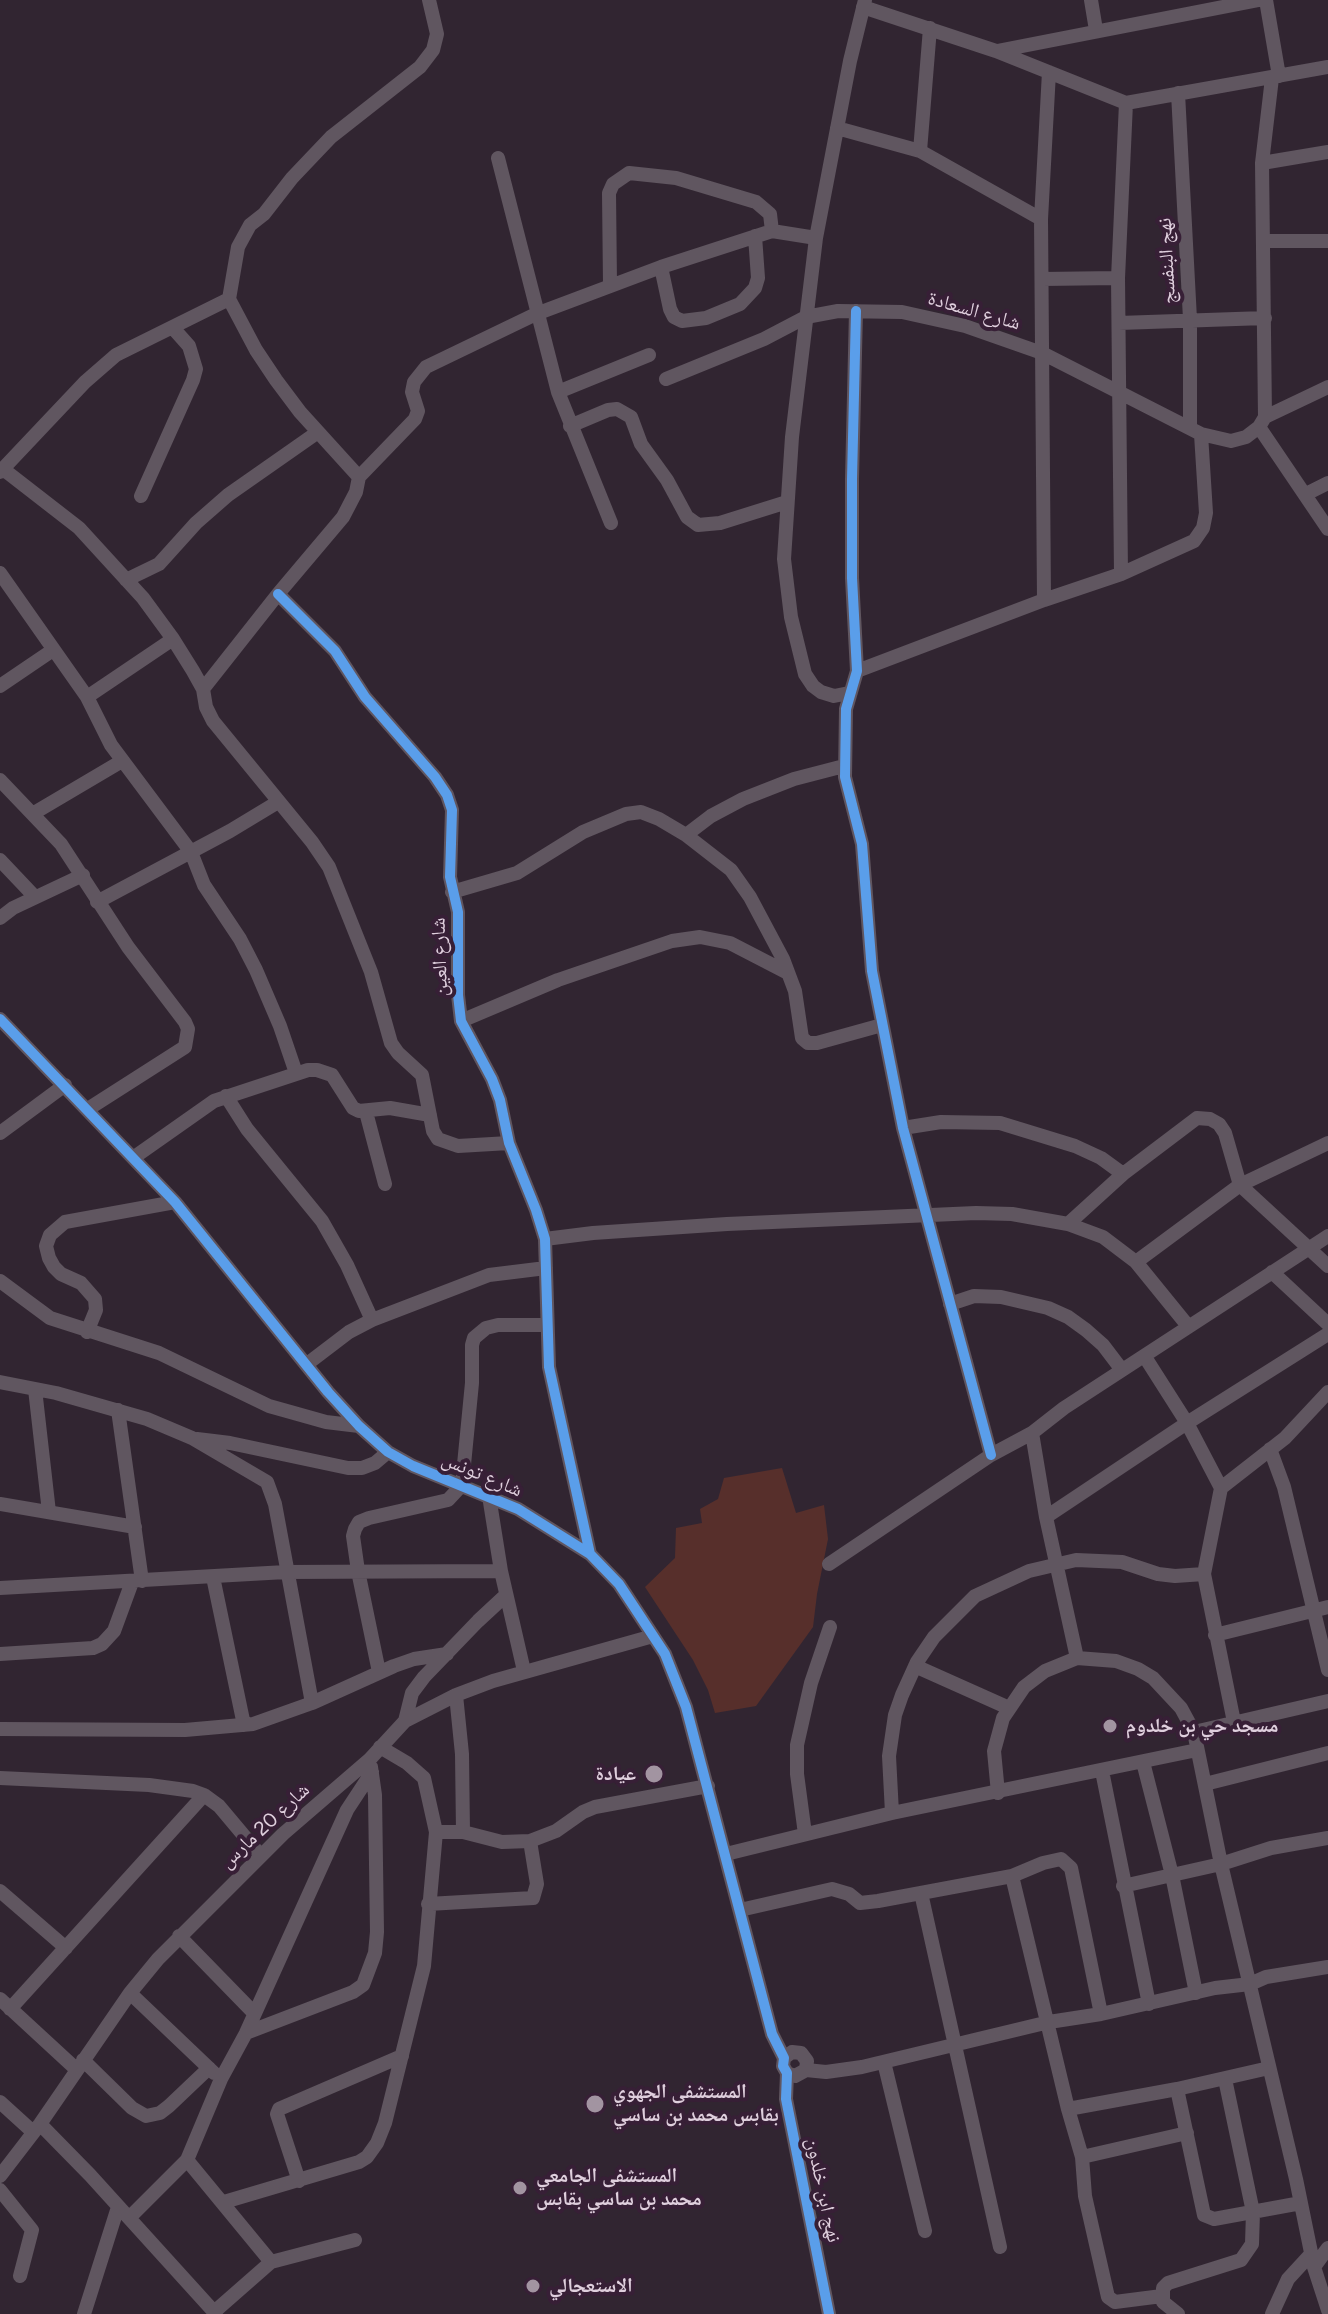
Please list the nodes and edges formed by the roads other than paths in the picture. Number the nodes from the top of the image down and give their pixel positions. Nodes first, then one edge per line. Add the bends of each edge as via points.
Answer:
1 (429, 0) edge
2 (1091, 0) edge
3 (1259, 0) edge
4 (1266, 0) edge
5 (864, 3) edge
6 (930, 28) junction
7 (1096, 30) junction
8 (996, 51) junction
9 (1328, 67) edge
10 (1049, 72) junction
11 (1275, 77) junction
12 (1178, 93) junction
13 (1126, 103) junction
14 (837, 128) junction
15 (920, 151) junction
16 (1328, 152) edge
17 (498, 158) dead end
18 (1262, 163) junction
19 (1041, 219) junction
20 (772, 231) junction
21 (755, 236) junction
22 (816, 238) junction
23 (1265, 241) junction
24 (1328, 241) edge
25 (661, 267) junction
26 (1118, 278) junction
27 (1042, 279) junction
28 (610, 284) junction
29 (229, 299) junction
30 (856, 311) junction
31 (536, 314) junction
32 (806, 317) junction
33 (1265, 318) junction
34 (1190, 319) junction
35 (1119, 323) junction
36 (173, 328) junction
37 (1042, 353) junction
38 (649, 355) dead end
39 (666, 379) dead end
40 (1328, 387) edge
41 (558, 392) junction
42 (1119, 392) junction
43 (1262, 422) junction
44 (570, 426) junction
45 (1196, 431) junction
46 (318, 432) junction
47 (1, 471) edge
48 (359, 477) junction
49 (1328, 483) edge
50 (1306, 494) junction
51 (141, 496) dead end
52 (787, 502) junction
53 (611, 523) dead end
54 (1328, 529) edge
55 (0, 573) edge
56 (1121, 574) junction
57 (126, 580) junction
58 (278, 594) junction
59 (1044, 600) junction
60 (173, 639) junction
61 (53, 650) junction
62 (857, 671) junction
63 (0, 686) edge
64 (203, 689) junction
65 (849, 693) junction
66 (87, 697) junction
67 (122, 761) junction
68 (844, 766) junction
69 (1, 783) edge
70 (278, 802) junction
71 (34, 813) junction
72 (686, 835) junction
73 (191, 852) junction
74 (0, 860) edge
75 (83, 875) junction
76 (452, 892) junction
77 (35, 897) junction
78 (97, 902) junction
79 (0, 918) edge
80 (788, 973) junction
81 (0, 1019) edge
82 (461, 1021) junction
83 (882, 1025) junction
84 (296, 1073) junction
85 (65, 1085) junction
86 (226, 1096) junction
87 (88, 1109) junction
88 (366, 1112) junction
89 (430, 1115) junction
90 (903, 1128) junction
91 (0, 1133) edge
92 (509, 1143) junction
93 (1328, 1143) edge
94 (133, 1158) junction
95 (1123, 1174) junction
96 (385, 1184) dead end
97 (1240, 1185) junction
98 (175, 1202) junction
99 (928, 1215) junction
100 (1068, 1224) junction
101 (1328, 1236) edge
102 (545, 1239) junction
103 (1309, 1248) junction
104 (1136, 1262) junction
105 (1328, 1266) edge
106 (546, 1268) junction
107 (1272, 1272) junction
108 (0, 1281) edge
109 (950, 1304) junction
110 (372, 1320) junction
111 (1328, 1324) edge
112 (546, 1325) junction
113 (1188, 1326) junction
114 (87, 1332) junction
115 (1328, 1334) edge
116 (1145, 1357) junction
117 (307, 1364) junction
118 (1122, 1370) junction
119 (0, 1382) edge
120 (35, 1389) junction
121 (1328, 1392) edge
122 (118, 1410) junction
123 (1187, 1423) junction
124 (359, 1426) junction
125 (1032, 1433) junction
126 (192, 1438) junction
127 (1270, 1449) junction
128 (388, 1452) junction
129 (991, 1455) junction
130 (462, 1485) junction
131 (1221, 1488) junction
132 (489, 1496) junction
133 (0, 1504) edge
134 (49, 1512) junction
135 (1046, 1517) junction
136 (135, 1527) junction
137 (590, 1554) junction
138 (1057, 1563) junction
139 (829, 1564) dead end
140 (358, 1571) junction
141 (501, 1571) junction
142 (286, 1572) junction
143 (1204, 1574) junction
144 (213, 1577) junction
145 (137, 1582) junction
146 (0, 1588) edge
147 (506, 1595) junction
148 (1321, 1609) edge
149 (830, 1627) dead end
150 (1215, 1635) junction
151 (653, 1636) junction
152 (0, 1654) edge
153 (447, 1654) junction
154 (1077, 1658) junction
155 (915, 1666) junction
156 (1328, 1670) edge
157 (524, 1671) junction
158 (379, 1672) junction
159 (456, 1695) junction
160 (1328, 1701) edge
161 (312, 1703) junction
162 (1009, 1708) junction
163 (405, 1721) junction
164 (1234, 1722) junction
165 (244, 1725) junction
166 (0, 1729) edge
167 (1194, 1732) junction
168 (380, 1747) junction
169 (1197, 1750) junction
170 (1328, 1753) edge
171 (1143, 1762) junction
172 (371, 1766) junction
173 (1102, 1771) junction
174 (2, 1782) edge
175 (1205, 1784) junction
176 (708, 1786) junction
177 (998, 1793) junction
178 (204, 1795) junction
179 (892, 1813) junction
180 (436, 1832) junction
181 (463, 1832) junction
182 (805, 1834) junction
183 (1328, 1838) edge
184 (530, 1841) junction
185 (726, 1854) junction
186 (261, 1856) junction
187 (1221, 1864) junction
188 (1172, 1875) junction
189 (1012, 1876) junction
190 (1123, 1886) junction
191 (0, 1891) edge
192 (921, 1893) junction
193 (428, 1904) junction
194 (740, 1910) junction
195 (179, 1936) junction
196 (66, 1948) junction
197 (1328, 1967) edge
198 (1250, 1984) junction
199 (130, 1993) junction
200 (1196, 1993) junction
201 (5, 2004) edge
202 (1149, 2004) junction
203 (254, 2013) junction
204 (1101, 2014) junction
205 (1049, 2022) junction
206 (246, 2033) junction
207 (955, 2044) junction
208 (402, 2056) junction
209 (884, 2062) junction
210 (80, 2064) junction
211 (786, 2066) junction
212 (209, 2068) junction
213 (1269, 2068) junction
214 (806, 2070) junction
215 (221, 2079) junction
216 (1225, 2079) junction
217 (1177, 2089) junction
218 (0, 2102) edge
219 (1068, 2109) junction
220 (37, 2128) junction
221 (1187, 2133) junction
222 (1082, 2157) junction
223 (187, 2160) junction
224 (0, 2176) edge
225 (299, 2181) junction
226 (0, 2190) edge
227 (224, 2202) junction
228 (1301, 2203) junction
229 (118, 2207) junction
230 (1253, 2212) junction
231 (129, 2218) junction
232 (925, 2231) dead end
233 (355, 2240) dead end
234 (1000, 2247) dead end
235 (1328, 2248) edge
236 (1312, 2260) junction
237 (271, 2262) junction
238 (20, 2276) dead end
239 (1162, 2296) junction
240 (1328, 2310) edge
241 (215, 2313) edge
242 (84, 2314) edge
243 (829, 2314) edge
244 (1178, 2314) edge
245 (1272, 2314) edge

1 - 29 street via 437,34 433,50 420,67 322,147 250,225 238,247
2 - 7 street
3 - 7 street
4 - 11 street
5 - 6 street
5 - 14 street
6 - 8 street
6 - 15 street
7 - 8 street
8 - 10 street
9 - 11 street
10 - 13 street
10 - 19 street
11 - 12 street
11 - 18 street
12 - 13 street
12 - 34 street, نهج البنفسج
13 - 26 street
14 - 15 street
14 - 22 street
15 - 19 street
16 - 18 street
17 - 31 street
18 - 23 street
19 - 27 street
20 - 21 street
20 - 22 street
20 - 28 street via 770,214 756,202 676,178 629,173 609,193
21 - 25 street
21 - 25 street via 755,288 740,304 706,318 674,317
22 - 32 street
23 - 24 street
23 - 33 street
25 - 28 street
26 - 27 street
26 - 35 street
27 - 37 street
28 - 31 street
29 - 36 street
29 - 46 street via 276,380
30 - 32 street, شارع السعادة
30 - 37 street, شارع السعادة via 924,316
30 - 62 street via 852,521
31 - 41 street
31 - 48 street via 426,367 414,382 415,419
32 - 39 street, شارع السعادة
32 - 52 street
33 - 34 street
33 - 43 street
34 - 35 street
34 - 45 street, نهج البنفسج
35 - 42 street
36 - 47 street via 100,368
36 - 51 street via 189,346 196,369
37 - 42 street, شارع السعادة
37 - 59 street
38 - 41 street
40 - 43 street, شارع السعادة
41 - 44 street
42 - 45 street, شارع السعادة
42 - 56 street
43 - 45 street, شارع السعادة via 1246,437 1231,441
43 - 50 street
44 - 52 street via 608,410 631,417 641,444 687,517 698,525
44 - 53 street
45 - 56 street, نهج البنفسج via 1206,513 1203,528 1194,541
46 - 48 street
46 - 57 street via 228,495 159,564
47 - 57 street via 79,528
48 - 58 street via 343,517
49 - 50 street
50 - 54 street
52 - 65 street via 784,559 798,652 813,686 834,696
55 - 61 street
56 - 59 street, نهج البنفسج
57 - 60 street
58 - 64 street
58 - 76 street, شارع العين via 335,651 365,697 447,795 453,825
59 - 62 street, نهج البنفسج
60 - 64 street
60 - 66 street
61 - 63 street
61 - 66 street
62 - 65 street
64 - 70 street via 213,721
65 - 68 street
66 - 67 street
67 - 71 street
67 - 73 street
68 - 72 street via 743,799
68 - 83 street via 865,863 868,935
69 - 71 street
70 - 73 street
70 - 89 street via 329,867 371,972 391,1043 422,1075
71 - 75 street
72 - 76 street via 641,812 626,814 583,832 517,873
72 - 80 street via 731,870
73 - 78 street
73 - 84 street via 204,885 260,979
74 - 77 street
75 - 77 street
75 - 78 street
76 - 82 street, شارع العين via 458,912
77 - 79 street
78 - 87 street via 185,1022 188,1039 185,1047
80 - 82 street via 730,943 700,937 672,941
80 - 83 street via 802,1038 808,1043
81 - 85 street, شارع تونس
82 - 92 street, شارع العين via 492,1079
83 - 90 street
84 - 86 street
84 - 88 street via 317,1070 332,1075 353,1108
85 - 87 street, شارع تونس
85 - 91 street
86 - 94 street
86 - 110 street via 322,1221
87 - 94 street, شارع تونس
88 - 89 street via 390,1108
88 - 96 street
89 - 92 street via 433,1131 446,1144
90 - 95 street via 941,1122 1000,1123 1075,1146
90 - 99 street
92 - 102 street, شارع العين
93 - 97 street
94 - 98 street, شارع تونس
95 - 97 street via 1197,1118 1210,1119 1225,1133
95 - 100 street
97 - 103 street
97 - 104 street
98 - 114 street via 65,1222 50,1235 46,1246 54,1267 95,1299
98 - 117 street, شارع تونس
99 - 100 street via 1012,1214
99 - 102 street
99 - 109 street
100 - 104 street via 1103,1237
101 - 103 street
102 - 106 street, شارع العين
103 - 105 street
103 - 107 street
104 - 113 street
106 - 110 street via 489,1275
106 - 112 street, شارع العين
107 - 111 street
107 - 113 street
108 - 114 street via 36,1310
109 - 118 street via 974,1296 1001,1297 1048,1308 1086,1330
109 - 129 street
110 - 117 street
112 - 130 street via 498,1325 474,1338
112 - 137 street, شارع العين via 549,1367
113 - 116 street
114 - 124 street via 159,1353 269,1406
115 - 123 street
116 - 118 street
116 - 123 street
117 - 124 street, شارع تونس
118 - 125 street
119 - 120 street
120 - 122 street
120 - 134 street
121 - 127 street
122 - 126 street
122 - 136 street
123 - 131 street
123 - 135 street
124 - 128 street, شارع تونس
125 - 129 street
125 - 135 street
126 - 128 street via 348,1468 375,1463
126 - 142 street via 267,1482
127 - 131 street
127 - 148 street
128 - 130 street, شارع تونس
129 - 139 street
130 - 132 street, شارع تونس
130 - 140 street via 448,1500 359,1522 353,1536
131 - 143 street
132 - 137 street, شارع تونس
132 - 141 street
133 - 134 street
134 - 136 street
135 - 138 street
136 - 145 street
137 - 151 street, شارع تونس via 619,1584
138 - 143 street via 1104,1560 1158,1574
138 - 154 street
138 - 155 street via 975,1596 934,1637
140 - 141 street
140 - 142 street
140 - 158 street
141 - 147 street
142 - 144 street
142 - 161 street
143 - 150 street
144 - 145 street
144 - 165 street
145 - 146 street
145 - 152 street via 114,1631 102,1644
147 - 153 street
147 - 157 street
148 - 150 street
148 - 156 street
149 - 182 street via 797,1745
150 - 164 street
151 - 157 street, شارع 20 مارس
151 - 176 street, شارع تونس via 677,1680
153 - 158 street
153 - 163 street via 412,1693
154 - 162 street via 1031,1680
154 - 167 street via 1116,1661 1146,1673 1167,1690
155 - 162 street
155 - 179 street via 890,1737
157 - 159 street, شارع 20 مارس
158 - 161 street
159 - 163 street, شارع 20 مارس
159 - 181 street
160 - 164 street
161 - 165 street
162 - 177 street via 994,1751
163 - 168 street, شارع 20 مارس
164 - 167 street
165 - 166 street via 185,1730
167 - 169 street
168 - 172 street, شارع 20 مارس
168 - 180 street via 424,1778
169 - 171 street
169 - 175 street
170 - 175 street
171 - 173 street
171 - 188 street
172 - 186 street, شارع 20 مارس via 318,1803
172 - 203 street
172 - 206 street via 377,1932 363,1985
173 - 177 street
173 - 190 street
174 - 178 street via 176,1787
175 - 187 street
176 - 184 street via 595,1807
176 - 185 street, شارع تونس
177 - 179 street
178 - 186 street
178 - 196 street
179 - 182 street
180 - 181 street
180 - 193 street
181 - 184 street via 492,1841
182 - 185 street
183 - 187 street
184 - 193 street via 537,1884 533,1898
185 - 194 street, شارع تونس
186 - 195 street, شارع 20 مارس
187 - 188 street
187 - 198 street
188 - 190 street
188 - 200 street
189 - 192 street
189 - 204 street via 1061,1859 1071,1868
189 - 205 street
190 - 202 street
191 - 196 street
192 - 194 street via 860,1903 832,1889
192 - 207 street
193 - 208 street via 424,1966
194 - 211 street, شارع تونس via 772,2034
195 - 199 street, شارع 20 مارس
195 - 203 street
196 - 201 street
197 - 198 street
198 - 200 street
198 - 213 street
199 - 210 street, شارع 20 مارس
199 - 212 street
200 - 202 street
201 - 210 street
202 - 204 street
203 - 206 street
204 - 205 street
205 - 207 street
205 - 219 street
206 - 215 street
207 - 209 street
207 - 234 street
208 - 225 street via 385,2123 367,2157
208 - 225 street via 279,2109
209 - 214 street via 841,2071
209 - 232 street
210 - 212 street via 132,2108 152,2117
210 - 220 street, شارع 20 مارس
211 - 214 street via 799,2075
211 - 214 street via 792,2052 801,2053
211 - 243 street, نهج ابن خلدون via 788,2109
212 - 215 street
213 - 216 street
213 - 228 street
215 - 223 street
216 - 217 street
216 - 230 street
217 - 219 street
217 - 221 street
218 - 220 street
219 - 222 street
220 - 224 street, شارع 20 مارس
220 - 229 street
221 - 222 street
221 - 230 street via 1204,2215 1214,2219
222 - 239 street via 1085,2196 1108,2297 1115,2302
223 - 227 street
223 - 231 street
225 - 227 street
226 - 238 street via 32,2230
227 - 237 street
228 - 230 street
228 - 236 street
229 - 231 street
229 - 242 street
230 - 239 street via 1248,2254 1168,2283
231 - 241 street
233 - 237 street
235 - 236 street
236 - 240 street
236 - 245 street via 1288,2279
237 - 241 street
239 - 244 street

